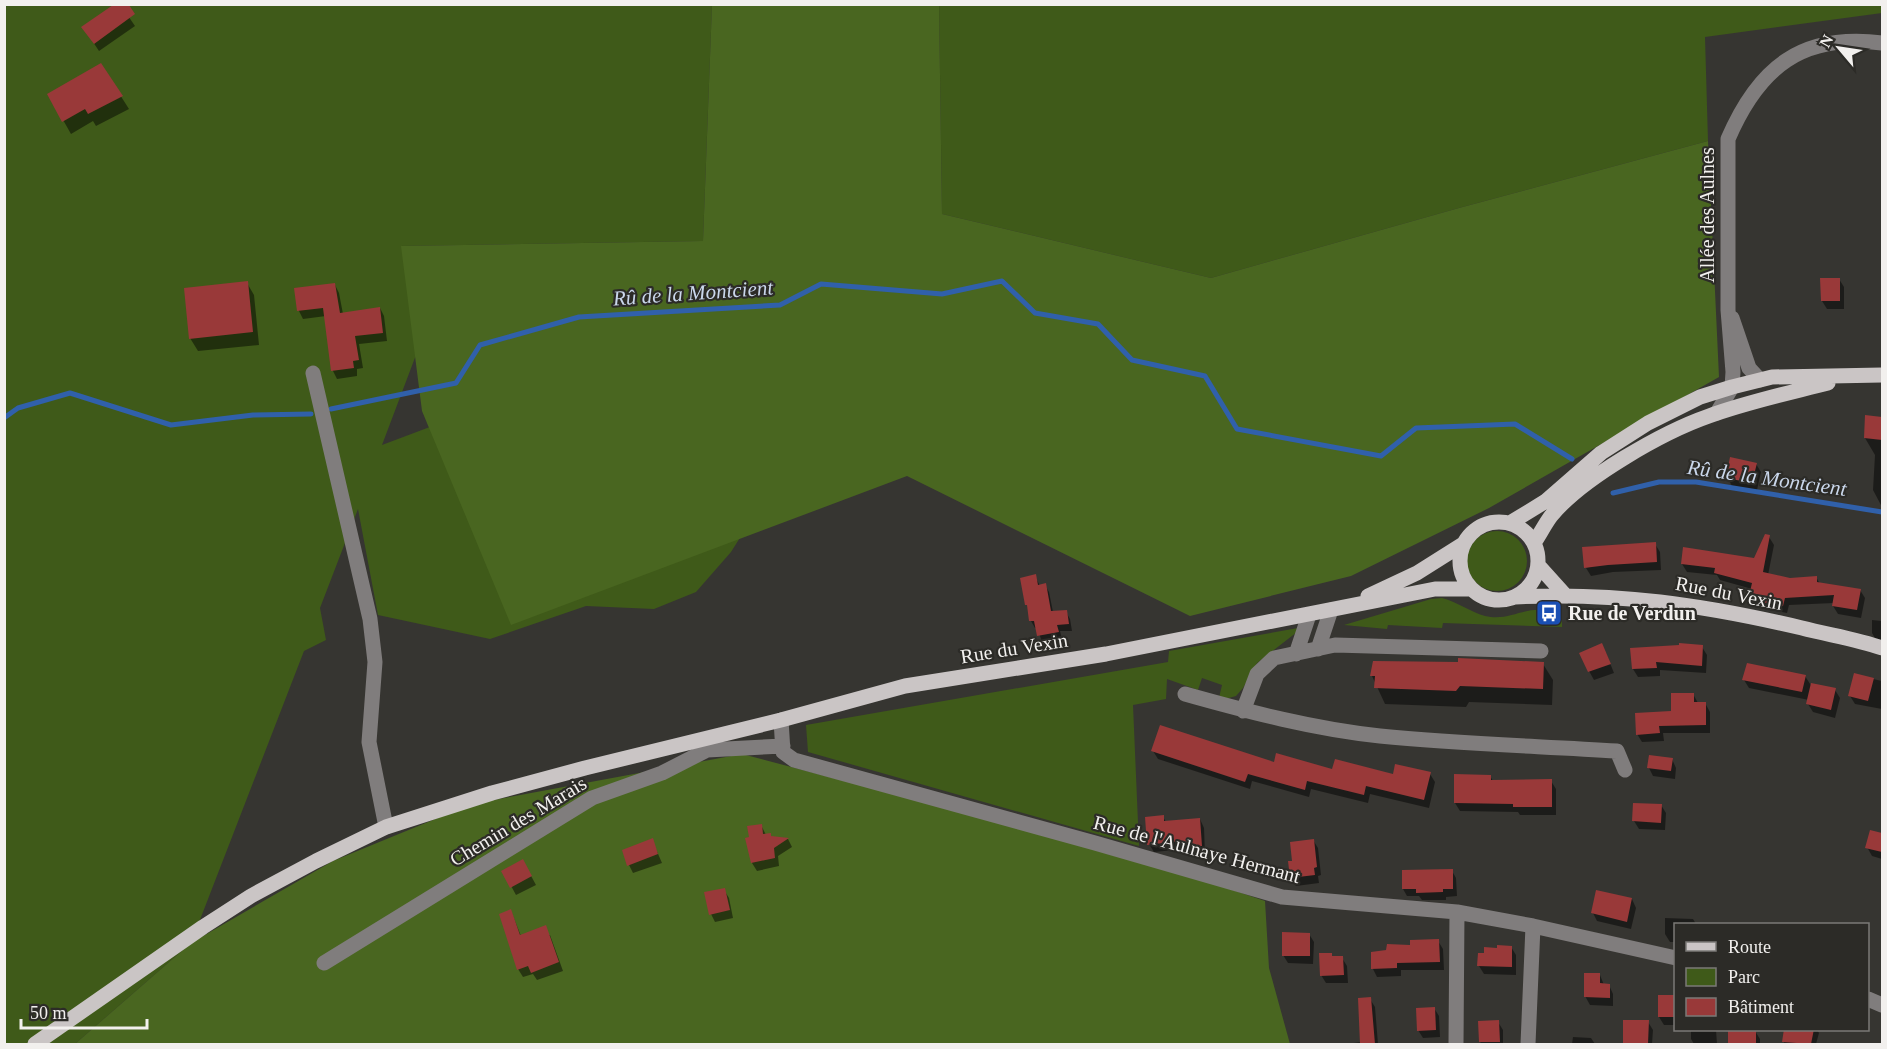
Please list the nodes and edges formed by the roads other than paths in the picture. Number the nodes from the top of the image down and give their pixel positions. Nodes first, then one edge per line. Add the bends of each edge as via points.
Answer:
1 (1882, 43) edge
2 (1728, 310) junction
3 (313, 373) dead end
4 (1882, 375) edge
5 (1854, 377) junction
6 (1760, 380) junction
7 (1732, 387) junction
8 (1717, 413) junction
9 (1510, 523) junction
10 (1534, 543) junction
11 (1463, 544) junction
12 (1538, 565) junction
13 (1470, 589) junction
14 (1565, 595) junction
15 (1515, 597) junction
16 (1349, 606) junction
17 (1332, 610) junction
18 (1309, 615) junction
19 (1882, 648) edge
20 (1318, 650) junction
21 (1541, 651) dead end
22 (1296, 654) junction
23 (1185, 694) dead end
24 (1244, 711) junction
25 (781, 720) junction
26 (688, 742) junction
27 (783, 746) junction
28 (687, 759) junction
29 (1625, 770) dead end
30 (386, 827) junction
31 (1457, 912) junction
32 (1533, 926) junction
33 (1674, 958) edge
34 (324, 963) dead end
35 (35, 1044) edge
36 (1456, 1044) edge
37 (1528, 1044) edge

1 - 2 street, Allée des Aulnes via 1820,45 1798,54 1760,82 1739,113 1728,139
2 - 6 street, Allée des Aulnes via 1749,368
2 - 7 street, Allée des Aulnes
3 - 30 street via 370,619 375,662 369,742
4 - 5 main road
5 - 6 main road
5 - 8 main road
6 - 7 main road
7 - 8 street
7 - 9 main road via 1700,397 1648,423 1601,453 1546,501
8 - 10 main road via 1657,439 1591,481 1551,516
9 - 10 main road via 1528,534
9 - 11 main road via 1488,523 1469,535
10 - 12 main road
11 - 13 main road via 1460,568
11 - 16 main road via 1417,573
12 - 14 main road
12 - 15 main road via 1527,589
13 - 15 main road via 1496,601
13 - 16 main road via 1435,589
14 - 15 main road, Rue du Vexin
14 - 19 main road, Rue du Vexin via 1675,603
16 - 17 main road, Rue du Vexin
17 - 18 main road, Rue du Vexin
17 - 20 street
18 - 22 street
18 - 25 main road, Rue du Vexin via 1106,654 904,686
20 - 21 street via 1335,645
20 - 22 street
22 - 24 street via 1274,658 1257,675
23 - 24 street
24 - 29 street via 1380,735 1617,751
25 - 26 main road, Rue du Vexin
25 - 27 street
26 - 28 street
26 - 30 main road, Rue du Vexin via 492,793
27 - 28 street, Chemin des Marais via 707,750
27 - 31 street, Rue de l'Aulnaye Hermant via 783,752 794,760 1282,897
28 - 34 street, Chemin des Marais via 592,798
30 - 35 main road, Rue du Vexin via 251,896
31 - 32 street, Rue de l'Aulnaye Hermant
31 - 36 street
32 - 33 street, Rue de l'Aulnaye Hermant
32 - 37 street

